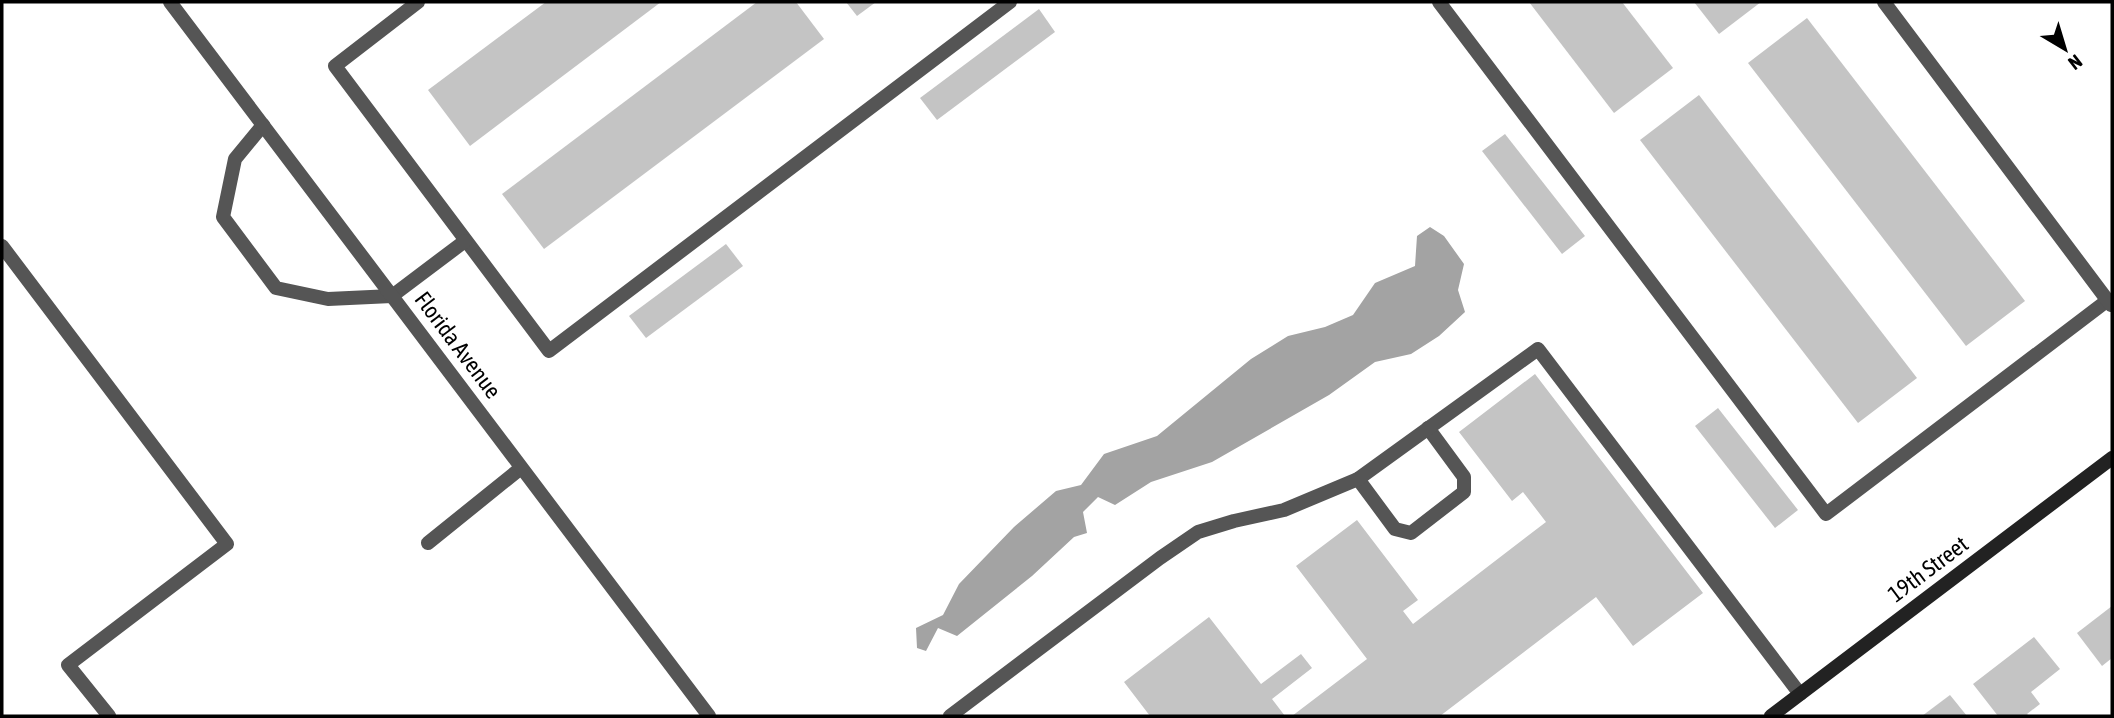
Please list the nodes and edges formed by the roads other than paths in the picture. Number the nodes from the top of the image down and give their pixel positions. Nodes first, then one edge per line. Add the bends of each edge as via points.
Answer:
1 (170, 2) edge
2 (418, 2) edge
3 (1010, 2) edge
4 (1438, 2) edge
5 (1884, 2) edge
6 (263, 125) junction
7 (465, 241) junction
8 (2, 246) edge
9 (392, 296) junction
10 (2110, 303) edge
11 (1428, 428) junction
12 (2112, 458) edge
13 (522, 468) junction
14 (1357, 479) junction
15 (428, 543) dead end
16 (1800, 694) junction
17 (960, 713) edge
18 (109, 716) edge
19 (709, 716) edge
20 (1771, 716) edge

1 - 6 street, Florida Avenue
2 - 7 street via 335,66
3 - 7 street via 549,351
4 - 10 street via 1826,514
5 - 10 street
6 - 9 street, Florida Avenue
6 - 9 street via 235,159 223,217 276,288 328,299
7 - 9 street
8 - 18 street via 227,544 68,665
9 - 13 street, Florida Avenue
11 - 14 street
11 - 14 street via 1464,477 1464,492 1411,533 1395,529
11 - 16 street via 1538,349
12 - 16 main road, 19th Street
13 - 15 street
13 - 19 street, Florida Avenue
14 - 17 street via 1284,510 1198,533
16 - 20 main road, 19th Street

